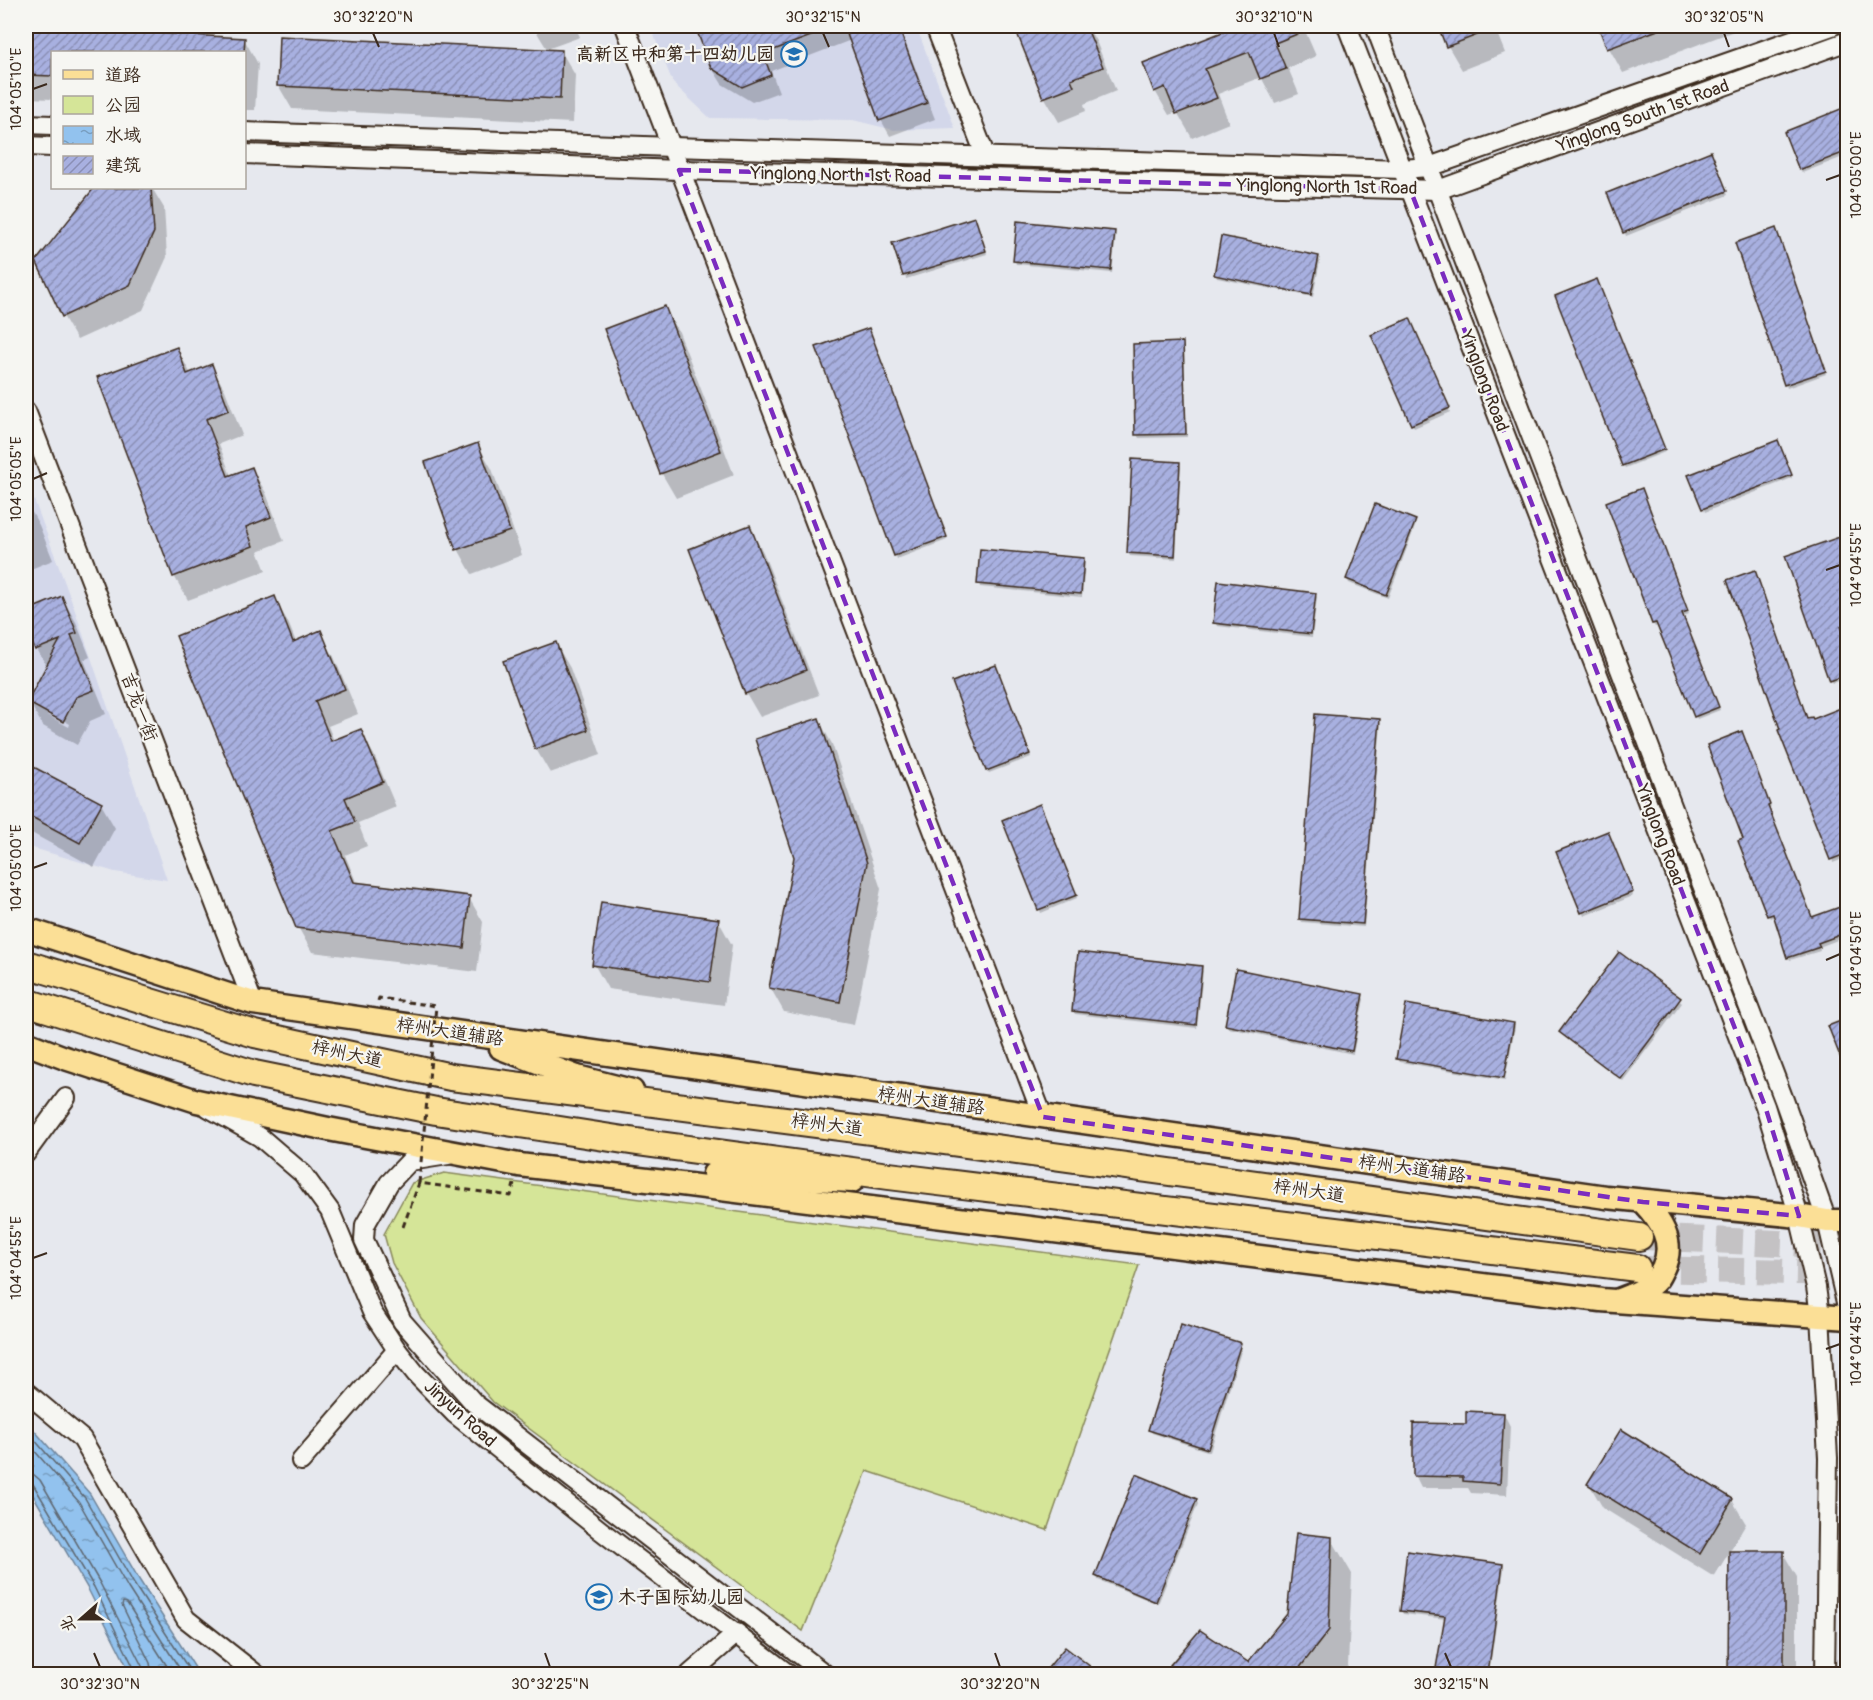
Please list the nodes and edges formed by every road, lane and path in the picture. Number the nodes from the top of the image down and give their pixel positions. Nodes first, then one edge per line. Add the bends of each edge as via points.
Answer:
1 (625, 26) edge
2 (935, 26) edge
3 (1347, 26) edge
4 (1375, 26) edge
5 (1832, 26) edge
6 (1848, 41) edge
7 (26, 124) edge
8 (51, 125) edge
9 (246, 132) edge
10 (26, 146) edge
11 (51, 147) edge
12 (672, 147) junction
13 (246, 154) edge
14 (986, 157) junction
15 (1429, 167) junction
16 (1402, 169) junction
17 (679, 170) junction
18 (1410, 189) junction
19 (1438, 190) junction
20 (26, 411) edge
21 (26, 929) edge
22 (26, 964) edge
23 (379, 998) dead end
24 (26, 1002) edge
25 (253, 1003) junction
26 (461, 1033) junction
27 (26, 1043) edge
28 (66, 1098) dead end
29 (197, 1101) junction
30 (706, 1110) junction
31 (1042, 1117) junction
32 (26, 1153) edge
33 (458, 1154) junction
34 (544, 1168) junction
35 (419, 1183) junction
36 (994, 1189) junction
37 (511, 1196) dead end
38 (1643, 1202) junction
39 (1799, 1216) junction
40 (1838, 1221) edge
41 (403, 1227) dead end
42 (1639, 1237) tunnel mouth
43 (1637, 1269) tunnel mouth
44 (1618, 1301) junction
45 (1848, 1311) edge
46 (1820, 1315) junction
47 (1848, 1318) edge
48 (397, 1350) junction
49 (26, 1392) edge
50 (301, 1461) dead end
51 (737, 1633) junction
52 (256, 1674) edge
53 (690, 1674) edge
54 (788, 1674) edge
55 (825, 1674) edge
56 (1825, 1674) edge

1 - 12 street
2 - 14 street
3 - 16 street, Yinglong Road
4 - 15 street, Yinglong Road
5 - 15 street, Yinglong South 1st Road
6 - 19 street, Yinglong South 1st Road
7 - 8 street
9 - 12 street, Yinglong North 1st Road
10 - 11 street
12 - 14 street, Yinglong North 1st Road
12 - 17 street
13 - 17 street, Yinglong North 1st Road
14 - 16 street, Yinglong North 1st Road
15 - 16 street, Yinglong North 1st Road
15 - 19 street, Yinglong Road
16 - 18 street, Yinglong Road
17 - 18 street, Yinglong North 1st Road
17 - 31 street
18 - 19 street, Yinglong North 1st Road
18 - 39 street, Yinglong Road via 1760,1095
19 - 40 street, Yinglong Road via 1784,1100
20 - 25 street, 吉龙一街
21 - 25 main road, 梓州大道辅路
22 - 30 highway, 梓州大道 via 255,1034 451,1077
23 - 35 path, bridge via 436,1006
24 - 36 highway, 梓州大道 via 254,1074 436,1111
25 - 26 main road, 梓州大道辅路
26 - 30 main road via 578,1077
26 - 31 main road, 梓州大道辅路
27 - 29 main road
28 - 32 street
29 - 33 main road
29 - 48 street, Jinyun Road via 260,1137 303,1174 330,1211 372,1312
30 - 42 highway, 梓州大道
31 - 38 main road, 梓州大道辅路
33 - 34 main road
33 - 55 street, Jinyun Road via 410,1161 389,1183 364,1225 364,1240 402,1321 474,1403
34 - 36 main road
34 - 44 main road
35 - 37 path
35 - 41 path
36 - 43 highway, 梓州大道
38 - 39 main road, 梓州大道辅路
38 - 44 main road via 1659,1219 1669,1249 1666,1261 1656,1280
39 - 40 main road, 梓州大道辅路
39 - 46 street, Yinglong Road
40 - 45 street, Yinglong Road
44 - 46 main road
46 - 47 main road
46 - 56 street, Yinglong Road via 1828,1458
48 - 50 street
48 - 51 street, Jinyun Road via 455,1414
49 - 52 street via 82,1439 186,1619
51 - 53 street
51 - 54 street, Jinyun Road

